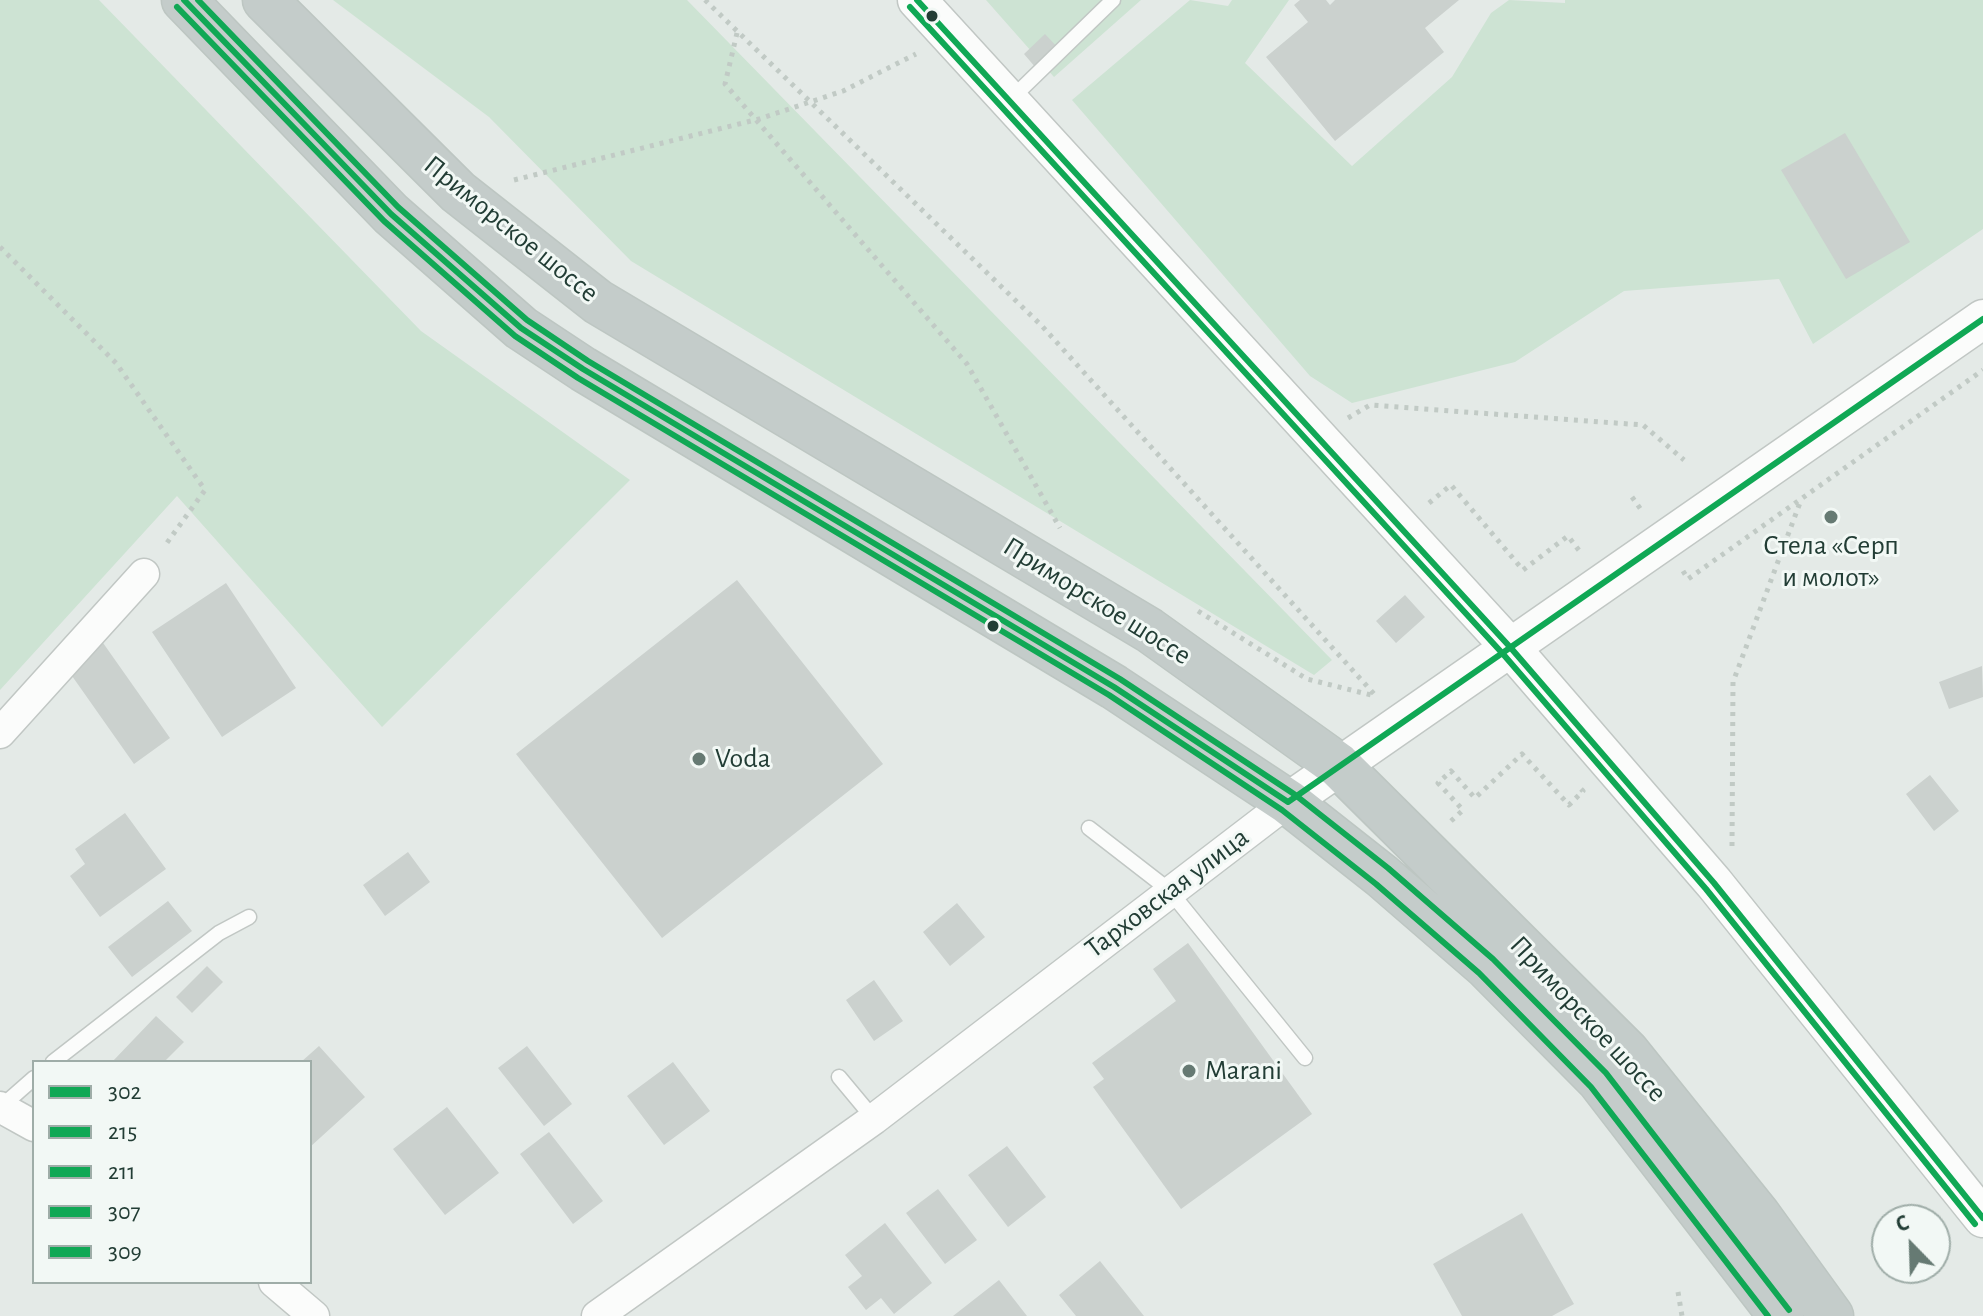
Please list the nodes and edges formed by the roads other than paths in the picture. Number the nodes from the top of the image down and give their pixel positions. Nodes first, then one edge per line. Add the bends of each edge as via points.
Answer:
1 (184, 0) edge
2 (265, 0) edge
3 (917, 0) edge
4 (1113, 0) edge
5 (1009, 101) junction
6 (1983, 319) edge
7 (144, 574) road end
8 (1510, 647) junction
9 (0, 733) edge
10 (1338, 765) junction
11 (1288, 802) junction
12 (1089, 828) dead end
13 (1169, 890) junction
14 (249, 917) dead end
15 (1305, 1058) dead end
16 (56, 1060) edge
17 (839, 1077) dead end
18 (32, 1080) edge
19 (0, 1107) edge
20 (874, 1119) junction
21 (32, 1125) edge
22 (1977, 1199) edge
23 (276, 1284) edge
24 (314, 1316) edge
25 (597, 1316) edge
26 (1781, 1316) edge
27 (1831, 1316) edge

1 - 11 highway, Приморское шоссе via 391,214 521,328 1114,687
2 - 10 highway, Приморское шоссе via 458,192 598,302 1149,630
3 - 5 street
4 - 5 lane
5 - 8 street
6 - 8 street, Тарховская улица
7 - 9 street
8 - 10 street, Тарховская улица via 1388,710
8 - 22 street
10 - 11 street, Тарховская улица
10 - 27 highway, Приморское шоссе via 1627,1052
11 - 13 street, Тарховская улица
11 - 26 highway, Приморское шоссе via 1486,966 1599,1080
12 - 13 lane
13 - 15 lane
13 - 20 street, Тарховская улица
14 - 16 lane via 219,933
17 - 20 lane
18 - 19 lane
19 - 21 street
20 - 25 street, Тарховская улица
23 - 24 street

